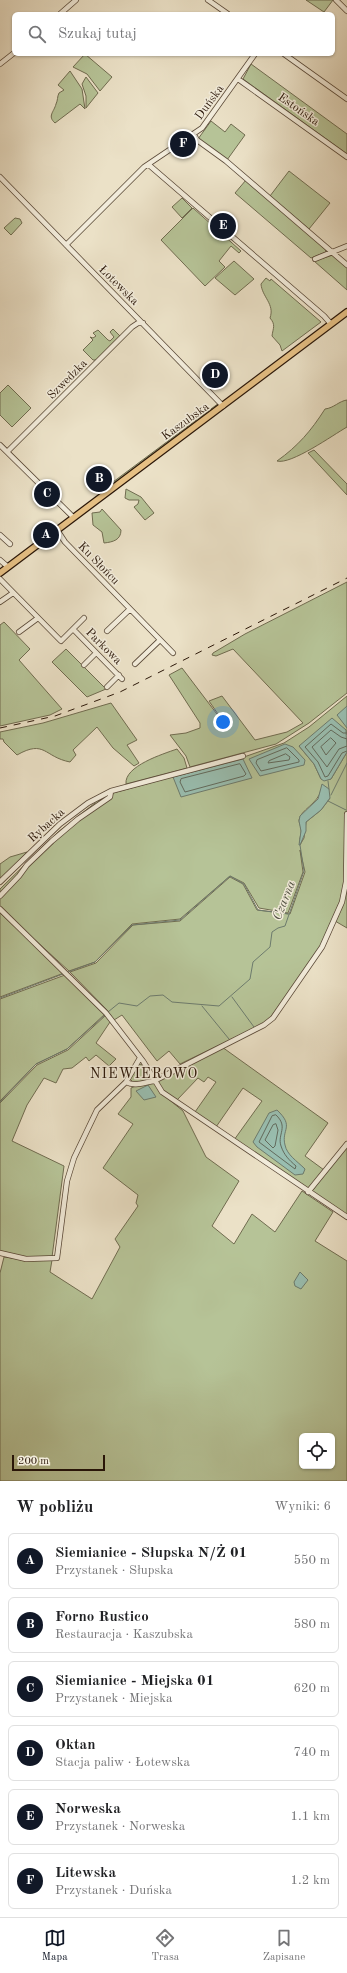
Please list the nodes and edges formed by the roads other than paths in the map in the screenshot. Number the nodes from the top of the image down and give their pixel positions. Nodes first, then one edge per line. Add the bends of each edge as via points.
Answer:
1 (76, 0) edge
2 (208, 0) edge
3 (336, 0) edge
4 (347, 11) edge
5 (62, 12) edge
6 (225, 12) edge
7 (12, 55) edge
8 (254, 56) edge
9 (287, 56) edge
10 (0, 64) edge
11 (238, 79) junction
12 (347, 99) edge
13 (194, 135) junction
14 (347, 156) edge
15 (149, 165) junction
16 (0, 177) edge
17 (66, 245) junction
18 (347, 246) edge
19 (332, 253) junction
20 (315, 259) dead end
21 (347, 265) edge
22 (347, 312) edge
23 (142, 323) junction
24 (331, 324) junction
25 (223, 406) junction
26 (0, 445) edge
27 (7, 452) junction
28 (74, 518) junction
29 (57, 530) junction
30 (0, 534) edge
31 (10, 544) dead end
32 (0, 560) edge
33 (8, 567) junction
34 (0, 573) edge
35 (0, 579) edge
36 (13, 593) junction
37 (0, 602) edge
38 (130, 609) junction
39 (38, 618) junction
40 (84, 618) dead end
41 (73, 629) junction
42 (107, 631) dead end
43 (19, 632) dead end
44 (160, 640) junction
45 (96, 653) junction
46 (173, 653) dead end
47 (135, 664) dead end
48 (84, 665) dead end
49 (107, 687) dead end
50 (243, 756) dead end
51 (111, 791) junction
52 (347, 814) edge
53 (0, 882) edge
54 (0, 896) edge
55 (0, 909) edge
56 (140, 1058) junction
57 (154, 1081) junction
58 (126, 1082) junction
59 (347, 1144) edge
60 (308, 1192) junction
61 (347, 1217) edge
62 (0, 1253) edge

1 - 5 street
2 - 6 street
3 - 4 street
7 - 10 street
8 - 11 street, Duńska
9 - 12 street
11 - 13 street, Duńska via 204,126
11 - 14 street, Estońska
13 - 15 street, Duńska
13 - 19 street
15 - 17 street, Duńska via 144,167
15 - 24 street
16 - 17 street, Łotewska
17 - 23 street, Łotewska
18 - 19 street
19 - 20 street
19 - 21 street
22 - 24 main road, Kaszubska
23 - 25 street, Łotewska
23 - 27 street, Szwedzka via 132,327
24 - 25 main road, Kaszubska
25 - 28 main road, Kaszubska
26 - 27 street
27 - 28 street
28 - 29 main road, Kaszubska
29 - 33 main road, Kaszubska
29 - 38 street, Ku Słońcu via 65,542
30 - 31 street
32 - 33 street
33 - 34 main road, Kaszubska
35 - 36 street, Parkowa
36 - 37 street
36 - 39 street, Parkowa
38 - 42 street
38 - 44 street, Ku Słońcu
39 - 41 street, Parkowa via 61,641
39 - 43 street
40 - 41 street
41 - 45 street, Parkowa
44 - 46 street, Ku Słońcu
44 - 47 street
45 - 48 street
45 - 49 street, Parkowa via 120,677
50 - 51 street, Rybacka
51 - 53 street, Rybacka via 88,803 60,824
51 - 54 street via 110,797 52,841
52 - 57 street via 346,882 342,902 322,948 273,1018
55 - 56 street via 106,1013
56 - 57 street
56 - 58 street
57 - 58 street via 137,1084
57 - 60 street via 172,1100
58 - 62 street via 97,1110 74,1158 67,1181 57,1258 26,1259
59 - 60 street
60 - 61 street

